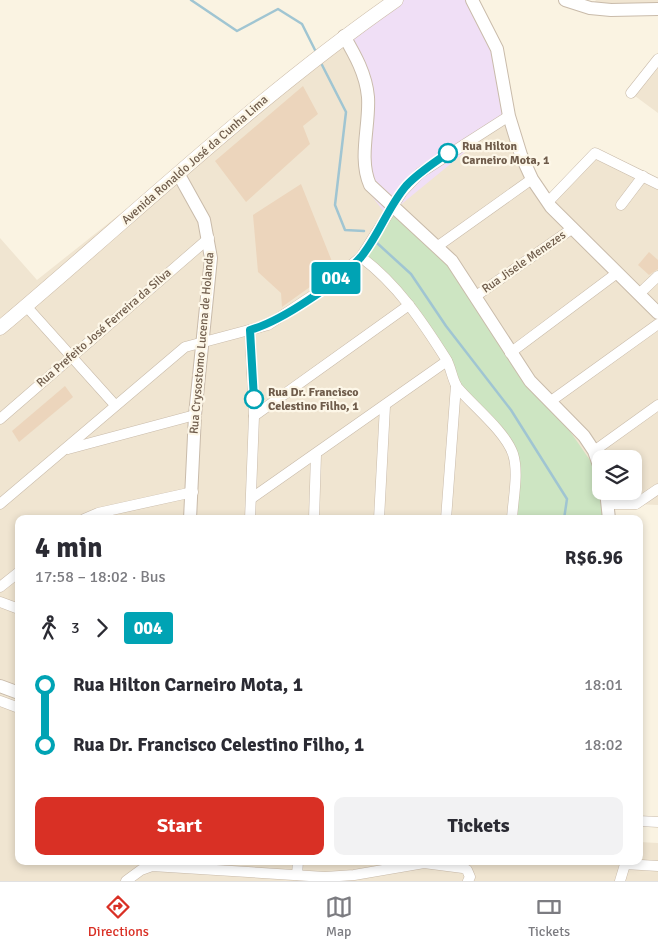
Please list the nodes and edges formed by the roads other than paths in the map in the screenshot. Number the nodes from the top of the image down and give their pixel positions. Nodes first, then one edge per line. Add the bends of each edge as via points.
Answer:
1 (396, 0) edge
2 (472, 0) edge
3 (565, 0) edge
4 (656, 6) edge
5 (344, 36) junction
6 (658, 59) edge
7 (631, 93) dead end
8 (509, 116) junction
9 (179, 175) junction
10 (643, 176) junction
11 (532, 179) junction
12 (658, 184) edge
13 (548, 202) junction
14 (393, 205) junction
15 (620, 205) dead end
16 (573, 228) junction
17 (209, 238) junction
18 (438, 246) junction
19 (361, 257) junction
20 (618, 273) junction
21 (656, 282) edge
22 (639, 294) junction
23 (476, 296) junction
24 (409, 305) junction
25 (26, 306) junction
26 (658, 313) edge
27 (658, 324) edge
28 (0, 328) edge
29 (250, 330) junction
30 (202, 342) junction
31 (510, 352) junction
32 (72, 356) junction
33 (447, 361) junction
34 (456, 385) junction
35 (551, 401) junction
36 (115, 405) junction
37 (658, 405) edge
38 (385, 406) junction
39 (195, 415) junction
40 (254, 416) junction
41 (0, 418) edge
42 (66, 450) junction
43 (593, 450) edge
44 (595, 450) edge
45 (316, 454) junction
46 (658, 489) edge
47 (193, 492) junction
48 (252, 498) junction
49 (607, 500) edge
50 (617, 500) edge
51 (642, 500) edge
52 (642, 500) edge
53 (0, 504) edge
54 (95, 515) edge
55 (190, 515) edge
56 (250, 515) edge
57 (314, 515) edge
58 (379, 515) edge
59 (446, 515) edge
60 (512, 515) edge
61 (609, 515) edge
62 (15, 575) edge
63 (0, 587) edge
64 (0, 602) edge
65 (15, 608) edge
66 (0, 686) edge
67 (15, 692) edge
68 (0, 701) edge
69 (15, 707) edge
70 (643, 821) edge
71 (658, 822) edge
72 (167, 865) edge
73 (192, 865) edge
74 (298, 865) edge
75 (412, 865) edge
76 (440, 865) edge
77 (625, 865) edge
78 (643, 865) edge
79 (658, 866) edge
80 (297, 875) junction
81 (469, 879) edge
82 (126, 881) edge
83 (620, 881) edge

1 - 5 main road, Avenida Ronaldo José da Cunha Lima
2 - 8 street via 497,49
3 - 4 street via 590,8 611,10
5 - 9 main road, Avenida Ronaldo José da Cunha Lima
5 - 14 street via 361,68 368,96 367,176 370,184
6 - 7 street
8 - 11 street
8 - 14 street via 420,173
9 - 17 street, Rua Crysostomo Lucena de Holanda via 201,214
9 - 25 main road, Avenida Ronaldo José da Cunha Lima
10 - 12 street
10 - 13 street via 596,154
10 - 15 street
11 - 13 street
11 - 18 street
13 - 16 street
14 - 18 street
14 - 19 street
16 - 20 street
16 - 23 street, Rua Jisele Menezes
17 - 30 street, Rua Crysostomo Lucena de Holanda via 211,258
17 - 32 street, Rua Prefeito José Ferreira da Silva
18 - 23 street
19 - 24 street via 385,276
19 - 29 street via 290,312 268,325
20 - 22 street
20 - 31 street
21 - 22 street
22 - 26 street
23 - 31 street
24 - 33 street
24 - 40 street
25 - 28 main road, Avenida Ronaldo José da Cunha Lima
25 - 32 street
27 - 35 street
29 - 30 street
29 - 40 street
30 - 36 street via 185,347
30 - 39 street, Rua Crysostomo Lucena de Holanda
31 - 35 street via 530,380
32 - 36 street
32 - 41 street, Rua Prefeito José Ferreira da Silva
33 - 34 street
33 - 38 street
34 - 59 street
34 - 60 street via 483,413 513,454
35 - 43 street
36 - 42 street
37 - 44 street
38 - 45 street
38 - 58 street
39 - 42 street
39 - 47 street, Rua Crysostomo Lucena de Holanda
40 - 48 street
42 - 53 street
45 - 48 street
45 - 57 street
46 - 51 street
47 - 54 street
47 - 55 street, Rua Crysostomo Lucena de Holanda
48 - 56 street
49 - 61 street
50 - 52 street via 636,504
62 - 63 street
64 - 65 street
66 - 67 street
68 - 69 street
70 - 71 street
72 - 82 street via 141,870
73 - 80 street
74 - 80 street
75 - 80 street via 354,875
76 - 81 street via 463,868 467,870
77 - 83 street
78 - 79 street

